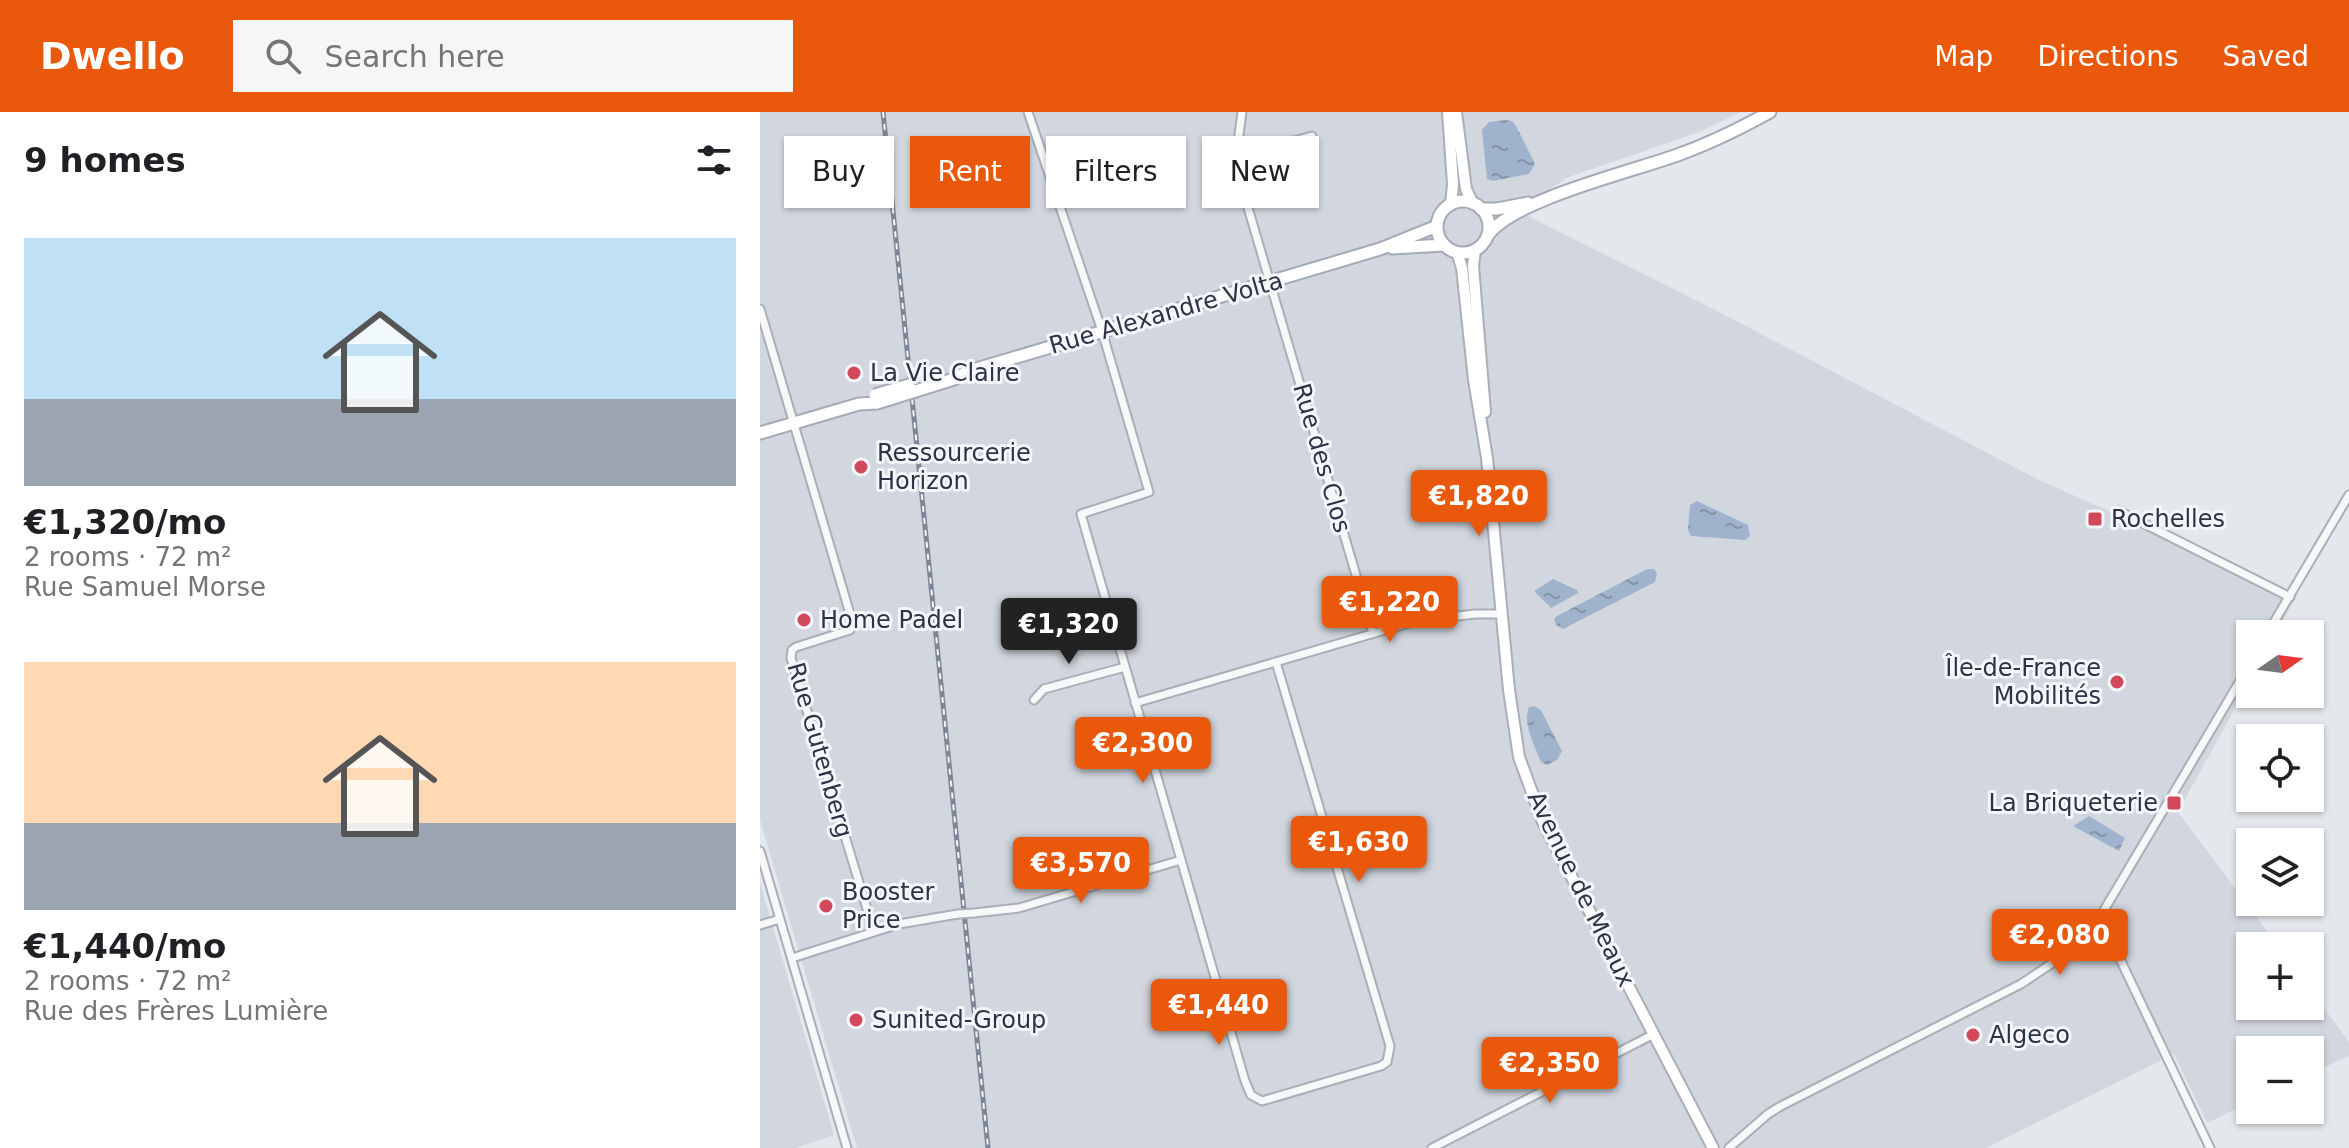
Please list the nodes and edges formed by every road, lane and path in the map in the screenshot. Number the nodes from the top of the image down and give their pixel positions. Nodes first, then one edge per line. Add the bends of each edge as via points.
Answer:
1 (1028, 112) edge
2 (1242, 112) edge
3 (1448, 112) edge
4 (1456, 112) edge
5 (1770, 112) edge
6 (1239, 136) edge
7 (1544, 200) junction
8 (1451, 205) junction
9 (1477, 206) junction
10 (1248, 208) edge
11 (1437, 226) junction
12 (1488, 235) junction
13 (1444, 245) junction
14 (1380, 249) junction
15 (1475, 250) junction
16 (1457, 252) junction
17 (1270, 283) junction
18 (760, 309) edge
19 (1102, 331) junction
20 (794, 423) junction
21 (760, 433) edge
22 (1487, 458) junction
23 (2349, 495) edge
24 (2119, 511) dead end
25 (2290, 597) junction
26 (1503, 614) junction
27 (2276, 620) edge
28 (1373, 633) junction
29 (1276, 662) junction
30 (1125, 667) junction
31 (2236, 688) edge
32 (1034, 700) dead end
33 (1135, 703) junction
34 (760, 851) edge
35 (1181, 860) junction
36 (780, 919) junction
37 (2097, 922) junction
38 (760, 925) edge
39 (874, 932) junction
40 (792, 958) junction
41 (1654, 1034) junction
42 (847, 1148) edge
43 (1432, 1148) edge
44 (1713, 1148) edge
45 (1729, 1148) edge
46 (2210, 1148) edge

1 - 19 street
2 - 6 street, Rue des Clos
3 - 8 street
4 - 9 street via 1466,189
5 - 7 main road via 1679,155
7 - 9 main road via 1497,209
7 - 12 main road via 1503,219
8 - 9 main road
8 - 11 main road
9 - 12 main road via 1488,221
10 - 17 street, Rue des Clos
11 - 13 main road
11 - 14 main road, Rue Alexandre Volta
12 - 15 main road
13 - 14 main road, Rue Alexandre Volta
13 - 16 main road
14 - 17 main road, Rue Alexandre Volta
15 - 16 main road
15 - 22 street
16 - 22 street
17 - 19 main road, Rue Alexandre Volta
17 - 28 street, Rue des Clos
18 - 20 street
19 - 20 main road, Rue Alexandre Volta, bridge
19 - 30 street via 1149,492 1081,514
20 - 21 main road, Rue Alexandre Volta
20 - 39 street, Rue Gutenberg via 853,624 850,630 796,647 791,658
22 - 26 street, Avenue de Meaux
23 - 25 street
24 - 25 street
25 - 27 street
26 - 28 street via 1416,621
26 - 41 street, Avenue de Meaux via 1519,757 1543,822
28 - 29 street
29 - 33 street
29 - 35 street via 1390,1046 1387,1062 1262,1101 1251,1095
30 - 32 street via 1044,689
30 - 33 street
31 - 37 street
33 - 35 street
34 - 36 street
35 - 39 street, bridge via 1019,908 914,921
36 - 38 street
36 - 40 street
37 - 45 street via 2021,984 1781,1106
37 - 46 street via 2111,940
39 - 40 street
40 - 42 street
41 - 43 street
41 - 44 street, Avenue de Meaux

